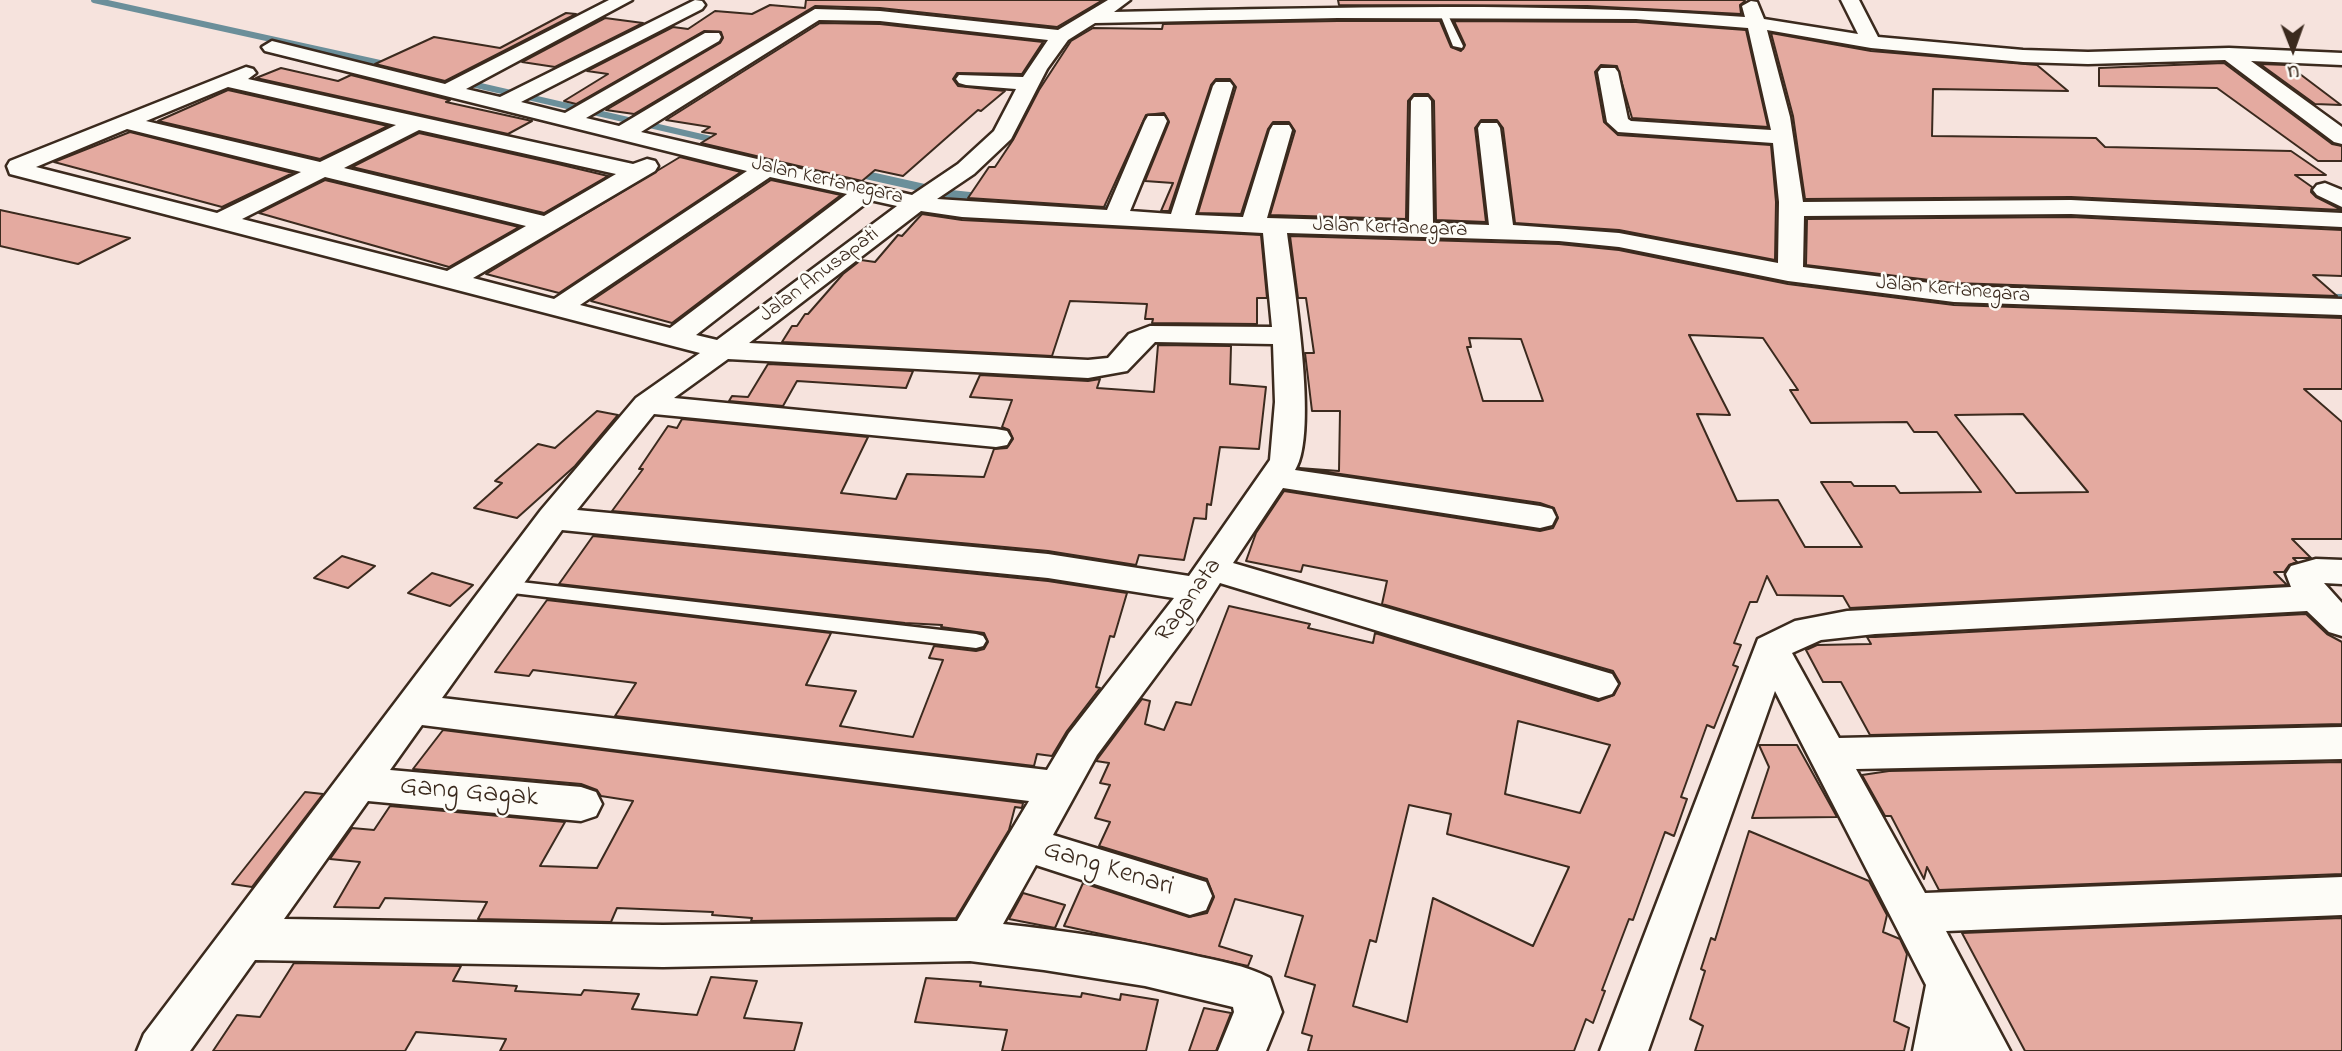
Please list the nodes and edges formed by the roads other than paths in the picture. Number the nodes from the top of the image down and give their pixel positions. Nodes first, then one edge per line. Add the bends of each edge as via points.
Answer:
1 (623, 0) edge
2 (630, 0) edge
3 (1121, 0) edge
4 (1750, 0) edge
5 (1850, 0) edge
6 (650, 1) edge
7 (954, 5) dead end
8 (708, 7) junction
9 (1337, 7) edge
10 (884, 8) edge
11 (1447, 8) edge
12 (1091, 18) junction
13 (925, 22) junction
14 (1756, 23) junction
15 (1060, 36) junction
16 (712, 37) dead end
17 (1871, 42) junction
18 (1458, 46) dead end
19 (2228, 54) junction
20 (2311, 57) junction
21 (2342, 59) edge
22 (1608, 72) dead end
23 (966, 79) dead end
24 (2342, 79) edge
25 (227, 81) junction
26 (458, 84) junction
27 (1030, 85) junction
28 (1223, 86) dead end
29 (1421, 101) dead end
30 (537, 102) junction
31 (578, 114) junction
32 (1156, 121) dead end
33 (127, 123) junction
34 (416, 123) junction
35 (1489, 128) dead end
36 (1281, 130) dead end
37 (623, 133) junction
38 (1783, 137) junction
39 (2342, 137) edge
40 (681, 146) junction
41 (324, 169) junction
42 (766, 169) junction
43 (636, 172) junction
44 (866, 191) junction
45 (920, 200) junction
46 (1792, 209) junction
47 (1117, 213) junction
48 (1182, 216) junction
49 (1260, 220) junction
50 (2342, 220) edge
51 (219, 221) junction
52 (548, 224) junction
53 (1421, 224) junction
54 (1501, 227) junction
55 (1790, 266) junction
56 (449, 281) junction
57 (2342, 307) edge
58 (556, 309) junction
59 (1286, 336) junction
60 (674, 339) junction
61 (722, 350) junction
62 (646, 404) junction
63 (996, 438) dead end
64 (1277, 477) junction
65 (1540, 517) dead end
66 (553, 518) junction
67 (2342, 572) edge
68 (1205, 579) junction
69 (503, 586) junction
70 (2316, 598) junction
71 (2342, 624) edge
72 (976, 641) dead end
73 (1770, 648) junction
74 (1599, 684) dead end
75 (412, 709) junction
76 (2342, 743) edge
77 (1827, 754) junction
78 (358, 784) junction
79 (1058, 788) junction
80 (581, 804) dead end
81 (1025, 844) junction
82 (1190, 895) dead end
83 (2342, 896) edge
84 (1912, 913) junction
85 (244, 939) junction
86 (970, 942) junction
87 (1950, 985) junction
88 (161, 1051) edge
89 (1242, 1051) edge
90 (1624, 1051) edge
91 (1937, 1051) edge
92 (1986, 1051) edge

1 - 26 street
2 - 6 street
3 - 12 street, Jalan Anusapati
4 - 14 street
5 - 17 street
6 - 8 street
7 - 13 street
8 - 30 street
8 - 30 street via 572,90
9 - 11 street
9 - 12 street
10 - 13 street
10 - 37 street via 810,16
11 - 14 street
11 - 18 lane
12 - 15 street, Jalan Anusapati
13 - 15 street
14 - 17 street
14 - 38 street
15 - 27 street, Jalan Anusapati
16 - 31 street
17 - 19 street via 2036,57
19 - 20 street
19 - 39 street
20 - 21 street
20 - 24 street
22 - 38 street via 1618,122 1626,127
23 - 27 street
25 - 26 street, Jalan Kertanegara via 282,50
25 - 33 street
25 - 34 street
26 - 30 street, Jalan Kertanegara via 506,102
27 - 45 street, Jalan Anusapati via 1003,134
28 - 48 street
29 - 53 street
30 - 31 street, Jalan Kertanegara
31 - 37 street, Jalan Kertanegara
32 - 47 street
33 - 41 street
33 - 51 street via 18,169
34 - 41 street
34 - 43 street
35 - 54 street
36 - 49 street
37 - 40 street, Jalan Kertanegara
38 - 46 street
40 - 42 street, Jalan Kertanegara
40 - 43 street
41 - 51 street
41 - 52 street
42 - 44 street, Jalan Kertanegara
42 - 58 street
43 - 52 street
44 - 45 street, Jalan Kertanegara
44 - 60 street
45 - 47 street, Jalan Kertanegara via 962,210
45 - 61 street, Jalan Anusapati
46 - 50 street via 2071,207
46 - 55 street
47 - 48 street, Jalan Kertanegara
48 - 49 street, Jalan Kertanegara
49 - 53 street, Jalan Kertanegara
49 - 59 street, Raganata
51 - 56 street
52 - 56 street
53 - 54 street, Jalan Kertanegara
54 - 55 street, Jalan Kertanegara
55 - 57 street, Jalan Kertanegara via 1954,294
56 - 58 street
58 - 60 street
59 - 61 street via 1150,334 1117,365 1088,369
59 - 64 street, Raganata via 1290,430 1286,460
60 - 61 street
61 - 62 street, Jalan Anusapati
62 - 63 street
62 - 66 street, Jalan Anusapati
64 - 65 street
64 - 68 street, Raganata
66 - 68 street
66 - 69 street, Jalan Anusapati
67 - 70 street via 2303,574
68 - 74 street
68 - 79 street, Raganata via 1083,744
69 - 72 lane
69 - 75 street, Jalan Anusapati
70 - 71 street
70 - 73 street via 1863,622 1804,630
73 - 77 street
73 - 90 street
75 - 78 street, Jalan Anusapati
75 - 79 street
76 - 77 street
77 - 84 street
78 - 80 street, Gang Gagak
78 - 85 street, Jalan Anusapati
79 - 81 street, Raganata
81 - 82 street, Gang Kenari
81 - 86 street, Raganata
83 - 84 street
84 - 87 street
85 - 86 street via 663,946
85 - 88 street, Jalan Anusapati
86 - 89 street via 1145,965 1243,988 1253,993 1258,1012
87 - 91 street
87 - 92 street

